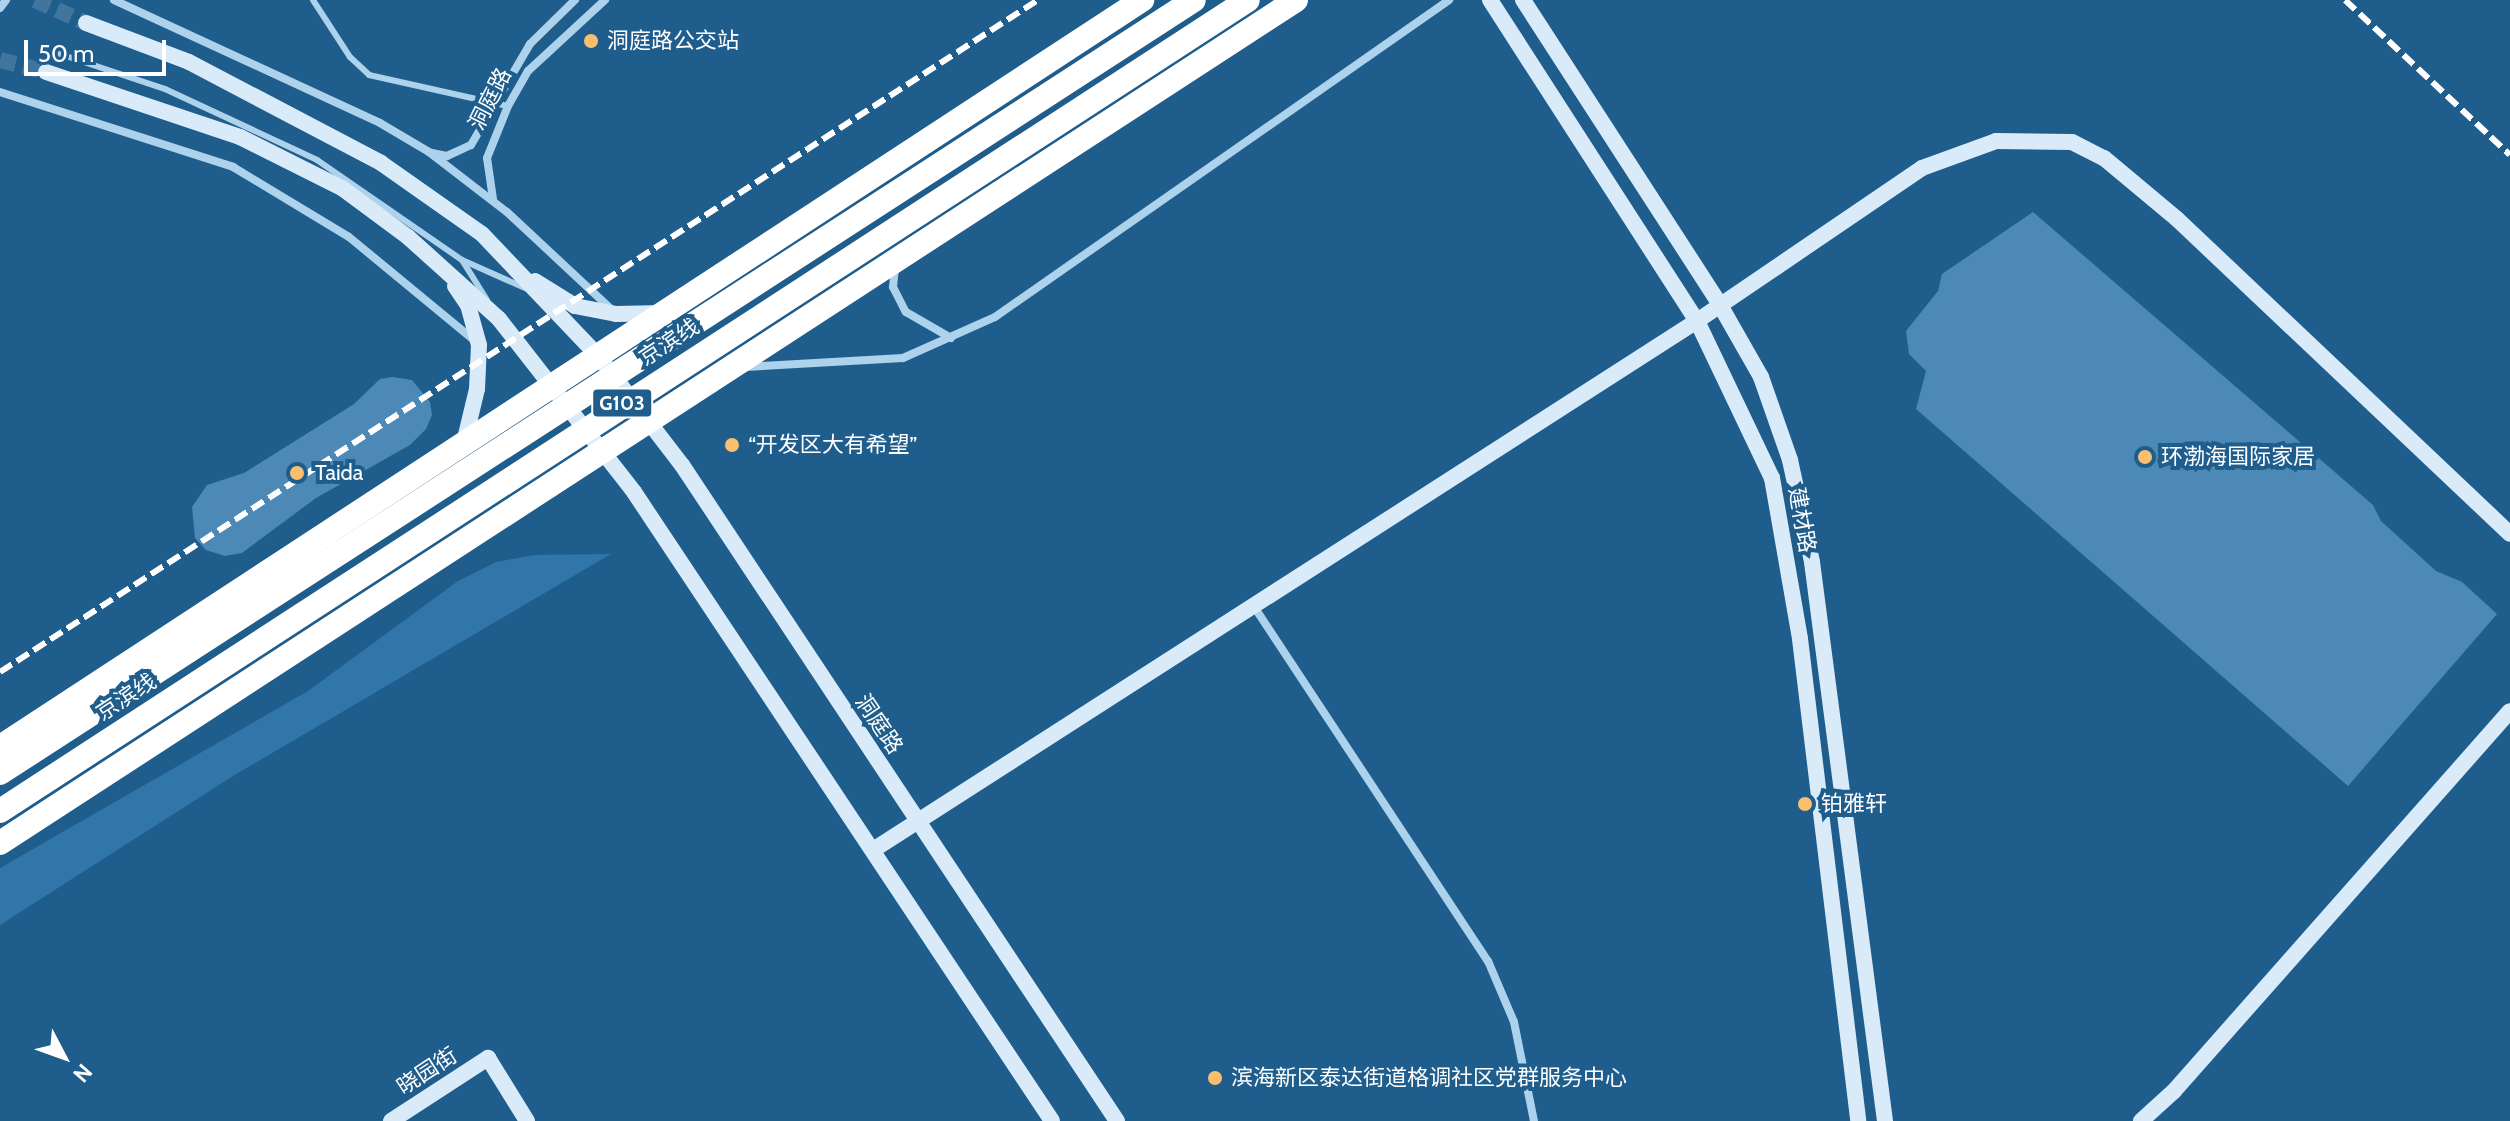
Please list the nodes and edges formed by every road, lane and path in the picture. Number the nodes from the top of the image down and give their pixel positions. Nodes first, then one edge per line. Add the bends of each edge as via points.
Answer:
1 (6, 0) edge
2 (114, 0) edge
3 (313, 0) edge
4 (575, 0) edge
5 (605, 0) edge
6 (1142, 0) edge
7 (1194, 0) edge
8 (1248, 0) edge
9 (1296, 0) edge
10 (1449, 0) edge
11 (1490, 0) edge
12 (1523, 0) edge
13 (0, 8) edge
14 (86, 23) tunnel mouth
15 (60, 54) dead end
16 (46, 72) tunnel mouth
17 (0, 92) edge
18 (498, 103) junction
19 (508, 106) junction
20 (429, 152) junction
21 (494, 202) junction
22 (482, 234) junction
23 (462, 260) junction
24 (896, 265) junction
25 (442, 269) junction
26 (536, 293) junction
27 (1720, 305) junction
28 (665, 313) junction
29 (616, 314) junction
30 (499, 319) junction
31 (1697, 321) junction
32 (951, 338) junction
33 (479, 345) junction
34 (599, 357) junction
35 (730, 368) junction
36 (554, 384) junction
37 (648, 421) junction
38 (465, 439) junction
39 (603, 450) junction
40 (2510, 534) edge
41 (1252, 604) junction
42 (2510, 711) edge
43 (0, 747) edge
44 (0, 773) edge
45 (0, 811) edge
46 (918, 822) junction
47 (1, 842) edge
48 (873, 850) junction
49 (391, 1121) edge
50 (527, 1121) edge
51 (1052, 1121) edge
52 (1117, 1121) edge
53 (1534, 1121) edge
54 (1858, 1121) edge
55 (1885, 1121) edge
56 (2141, 1121) edge

1 - 13 street
2 - 20 street via 380,123
3 - 18 lane via 350,57 369,75
4 - 18 street, 洞庭路 via 530,44
5 - 19 street, 洞庭路 via 528,71
6 - 28 highway
7 - 44 highway, 京滨线 / G103
8 - 45 highway, 京滨线 / G103
9 - 24 highway
10 - 32 street via 995,317
11 - 31 street, 建材路
12 - 27 street
14 - 22 street via 189,62 340,139
15 - 23 lane via 165,89 317,160
16 - 25 street via 182,115 280,155 377,211
17 - 33 street via 233,167 349,237
18 - 19 lane
18 - 20 street, 洞庭路 via 483,130 460,153
19 - 21 street, 洞庭路 via 487,158
20 - 21 street
21 - 29 street
22 - 26 street, 洞庭路
22 - 29 street via 552,293 575,306
23 - 26 lane
23 - 30 lane
24 - 32 street via 893,287 906,312
24 - 35 highway
25 - 30 street
25 - 33 street via 468,305
26 - 34 street, 洞庭路
27 - 31 street
27 - 40 street via 1922,168 1996,141 2072,142 2104,158 2167,210
27 - 55 street via 1761,377 1790,460 1812,562
28 - 29 street
28 - 34 highway
30 - 36 street
31 - 41 street
31 - 54 street, 建材路 via 1772,478 1800,639
32 - 35 street via 903,358
33 - 38 street via 477,389
34 - 36 highway
34 - 37 street, 洞庭路
35 - 37 highway
36 - 38 highway
36 - 39 street
37 - 39 highway
37 - 46 street, 洞庭路
38 - 43 highway
39 - 47 highway
39 - 48 street
41 - 46 street
41 - 53 street via 1488,961 1514,1022
42 - 56 street via 2174,1091
46 - 48 street
46 - 52 street, 洞庭路
48 - 51 street
49 - 50 street, 晓园街 via 488,1058

